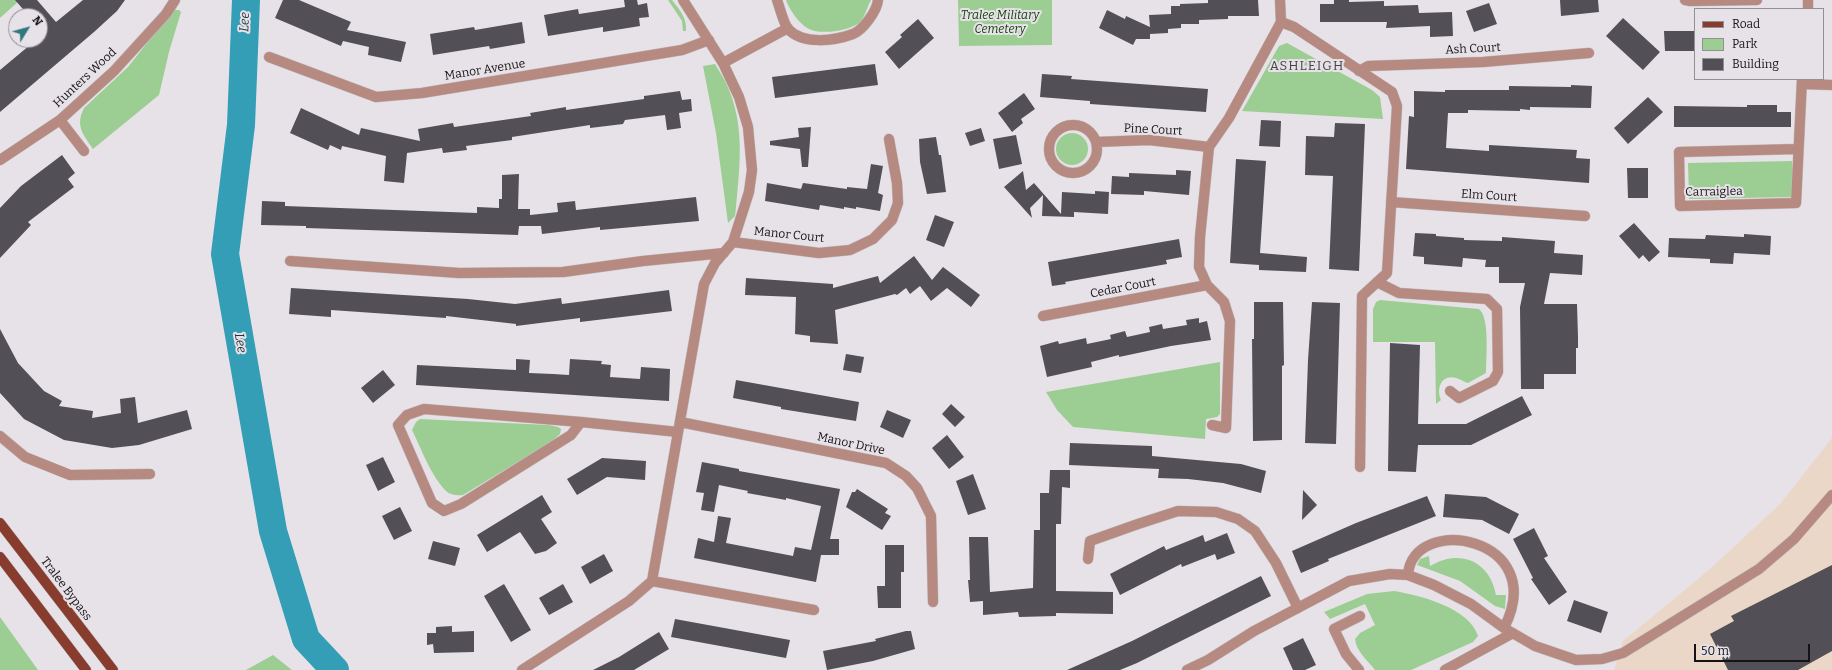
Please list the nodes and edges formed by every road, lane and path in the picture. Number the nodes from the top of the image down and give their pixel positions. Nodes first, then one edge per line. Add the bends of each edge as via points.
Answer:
1 (175, 0) edge
2 (683, 0) edge
3 (777, 0) edge
4 (878, 0) edge
5 (1280, 0) edge
6 (1686, 0) edge
7 (1758, 0) edge
8 (1281, 22) junction
9 (788, 28) junction
10 (709, 40) junction
11 (1589, 53) dead end
12 (269, 57) dead end
13 (723, 63) junction
14 (1358, 71) junction
15 (1802, 82) edge
16 (1832, 85) edge
17 (60, 120) junction
18 (889, 139) dead end
19 (1096, 142) junction
20 (1209, 147) junction
21 (1798, 149) junction
22 (84, 151) dead end
23 (0, 160) edge
24 (1391, 202) junction
25 (1584, 216) dead end
26 (733, 242) junction
27 (724, 253) junction
28 (290, 261) dead end
29 (1377, 282) junction
30 (1207, 285) junction
31 (1043, 316) dead end
32 (1450, 391) dead end
33 (581, 422) junction
34 (1212, 425) dead end
35 (679, 427) junction
36 (0, 436) edge
37 (1360, 467) dead end
38 (150, 474) dead end
39 (1832, 495) edge
40 (0, 523) edge
41 (0, 557) edge
42 (1088, 559) dead end
43 (1408, 575) junction
44 (652, 581) junction
45 (933, 602) dead end
46 (1298, 608) junction
47 (814, 610) dead end
48 (1360, 616) dead end
49 (1509, 630) junction
50 (86, 670) edge
51 (113, 670) edge
52 (522, 670) edge
53 (1187, 670) edge
54 (1359, 670) edge
55 (1445, 670) edge

1 - 17 street, Hunters Wood via 166,14 114,71
2 - 10 street
3 - 9 street
4 - 9 street via 870,20 854,34 825,40 800,37
5 - 8 street
6 - 7 street
8 - 14 street via 1294,27
8 - 20 street via 1229,118
9 - 13 street
10 - 12 street, Manor Avenue via 682,50 422,93 376,97
10 - 13 street
11 - 14 street, Ash Court via 1483,62 1368,66
13 - 26 street via 739,97 748,127 752,170 749,192
14 - 24 street via 1392,92 1397,106
15 - 16 street
15 - 21 street, Carraiglea
17 - 22 street
17 - 23 street, Hunters Wood
18 - 26 street, Manor Court via 898,203 892,220 873,239 850,250 819,254
19 - 19 street via 1094,160 1082,172 1064,172 1050,158 1050,142 1054,134 1065,126 1073,125 1089,131
19 - 20 street, Pine Court via 1149,140
20 - 30 street via 1199,252 1199,267
21 - 21 street, Carraiglea via 1796,203 1680,206 1679,152
24 - 25 street, Elm Court
24 - 29 street via 1387,272
26 - 27 street
27 - 28 street via 563,272 459,273
27 - 35 street via 715,263 704,284
29 - 32 street via 1399,293 1487,299 1497,309 1498,372 1493,381 1459,398
29 - 37 street via 1362,296
30 - 31 street, Cedar Court
30 - 34 street via 1224,302 1230,322 1226,428
33 - 33 street, Manor Drive via 571,435 444,512 432,503 398,426 407,415 424,409
33 - 35 street, Manor Drive
35 - 44 street
35 - 45 street, Manor Drive via 886,464 906,476 917,488 931,516
36 - 38 street via 25,457 70,475
39 - 49 street via 1794,539 1759,569 1623,653 1602,659 1576,660 1535,646
40 - 51 main road, Tralee Bypass
41 - 50 main road
42 - 46 street via 1090,541 1178,511 1216,512 1238,519 1255,531 1276,563
43 - 46 street via 1390,574 1349,581
43 - 49 street via 1471,604
43 - 49 street via 1408,566 1416,553 1431,544 1451,540 1472,542 1487,547 1502,559 1510,572 1514,603
44 - 47 street
44 - 52 street via 629,601
46 - 53 street via 1254,630 1208,660
48 - 54 street via 1334,628 1346,654
49 - 55 street

